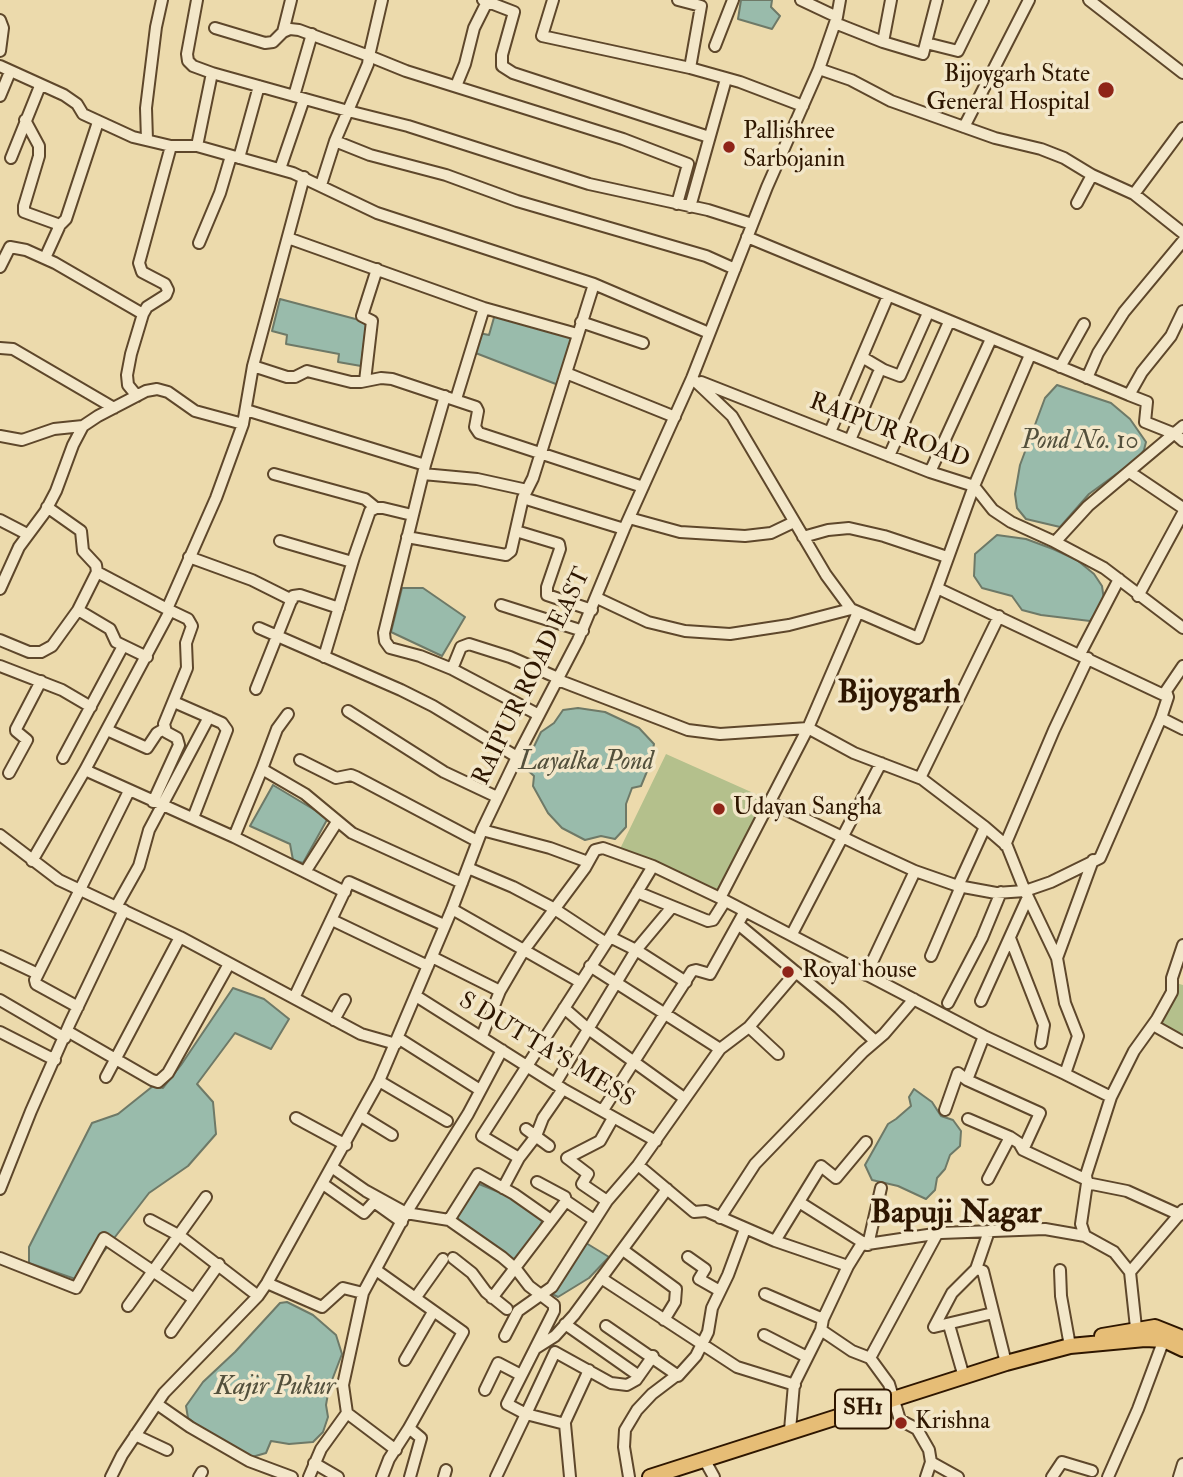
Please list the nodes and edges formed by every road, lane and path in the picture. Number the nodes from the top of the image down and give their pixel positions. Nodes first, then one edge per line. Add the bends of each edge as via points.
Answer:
1 (162, 0) edge
2 (197, 0) edge
3 (291, 0) edge
4 (382, 0) edge
5 (517, 0) edge
6 (553, 0) edge
7 (678, 0) edge
8 (733, 0) edge
9 (801, 0) edge
10 (840, 0) edge
11 (891, 0) edge
12 (937, 0) edge
13 (983, 0) edge
14 (1029, 0) edge
15 (485, 1) edge
16 (1092, 1) edge
17 (514, 12) junction
18 (0, 20) edge
19 (836, 20) junction
20 (215, 27) dead end
21 (283, 32) junction
22 (312, 34) junction
23 (883, 42) junction
24 (926, 43) junction
25 (715, 46) dead end
26 (0, 51) edge
27 (369, 55) junction
28 (690, 68) junction
29 (5, 69) edge
30 (819, 69) junction
31 (212, 73) junction
32 (1183, 73) edge
33 (726, 79) junction
34 (40, 86) junction
35 (259, 86) junction
36 (456, 86) junction
37 (0, 96) edge
38 (299, 98) junction
39 (803, 106) junction
40 (348, 111) junction
41 (25, 120) junction
42 (99, 122) junction
43 (964, 127) junction
44 (1183, 128) edge
45 (709, 137) junction
46 (148, 140) junction
47 (335, 141) junction
48 (171, 146) junction
49 (197, 146) junction
50 (235, 157) junction
51 (11, 158) dead end
52 (280, 169) junction
53 (1092, 175) junction
54 (304, 177) junction
55 (321, 185) junction
56 (1134, 194) junction
57 (1077, 203) dead end
58 (677, 204) junction
59 (690, 206) junction
60 (752, 224) junction
61 (60, 225) junction
62 (1183, 233) edge
63 (747, 237) junction
64 (288, 238) junction
65 (1183, 241) edge
66 (199, 243) dead end
67 (45, 258) junction
68 (0, 267) edge
69 (377, 268) junction
70 (735, 269) junction
71 (594, 284) junction
72 (888, 296) junction
73 (484, 308) junction
74 (1183, 311) edge
75 (928, 313) junction
76 (143, 314) junction
77 (581, 322) junction
78 (949, 322) junction
79 (1084, 324) dead end
80 (709, 333) junction
81 (577, 334) junction
82 (990, 339) junction
83 (643, 343) dead end
84 (0, 348) edge
85 (1030, 355) junction
86 (862, 357) junction
87 (253, 366) junction
88 (1060, 367) junction
89 (566, 373) junction
90 (878, 374) dead end
91 (692, 378) junction
92 (1087, 378) junction
93 (365, 382) junction
94 (1129, 395) junction
95 (136, 396) junction
96 (450, 397) junction
97 (114, 408) junction
98 (246, 410) junction
99 (675, 416) junction
100 (243, 424) junction
101 (83, 426) junction
102 (830, 432) junction
103 (1180, 434) edge
104 (0, 436) edge
105 (850, 440) junction
106 (541, 453) junction
107 (890, 456) junction
108 (424, 469) junction
109 (930, 472) junction
110 (1130, 472) junction
111 (274, 474) dead end
112 (974, 486) junction
113 (643, 487) junction
114 (525, 494) junction
115 (47, 507) junction
116 (376, 508) junction
117 (1183, 511) edge
118 (412, 515) junction
119 (0, 520) edge
120 (794, 522) junction
121 (627, 523) junction
122 (516, 531) junction
123 (27, 534) junction
124 (407, 537) junction
125 (803, 537) junction
126 (280, 541) dead end
127 (1055, 542) junction
128 (190, 557) junction
129 (947, 557) junction
130 (352, 562) junction
131 (97, 572) junction
132 (1119, 579) junction
133 (1, 584) edge
134 (937, 588) junction
135 (1138, 596) junction
136 (597, 598) junction
137 (292, 600) junction
138 (501, 605) dead end
139 (339, 608) junction
140 (78, 610) junction
141 (169, 610) junction
142 (592, 610) junction
143 (855, 611) junction
144 (999, 616) junction
145 (259, 628) dead end
146 (1183, 628) edge
147 (583, 631) junction
148 (277, 636) junction
149 (0, 640) edge
150 (123, 646) junction
151 (1084, 656) junction
152 (147, 657) junction
153 (324, 657) junction
154 (0, 666) edge
155 (1183, 666) edge
156 (452, 669) junction
157 (558, 679) junction
158 (41, 681) junction
159 (256, 689) dead end
160 (1168, 697) junction
161 (174, 702) junction
162 (91, 707) junction
163 (348, 711) dead end
164 (288, 714) dead end
165 (539, 715) junction
166 (209, 717) junction
167 (1161, 718) junction
168 (808, 728) junction
169 (164, 729) junction
170 (1183, 729) edge
171 (107, 730) junction
172 (517, 757) junction
173 (63, 758) dead end
174 (300, 760) dead end
175 (881, 763) junction
176 (262, 769) junction
177 (85, 770) junction
178 (9, 773) dead end
179 (920, 778) junction
180 (129, 791) junction
181 (497, 797) junction
182 (770, 802) junction
183 (158, 804) junction
184 (193, 818) junction
185 (337, 822) junction
186 (985, 827) junction
187 (482, 830) junction
188 (841, 836) junction
189 (234, 837) junction
190 (2, 840) edge
191 (477, 841) junction
192 (1005, 845) junction
193 (32, 860) junction
194 (1093, 860) junction
195 (588, 862) junction
196 (653, 866) junction
197 (468, 868) junction
198 (915, 871) junction
199 (305, 872) junction
200 (462, 883) junction
201 (958, 886) junction
202 (78, 890) junction
203 (345, 892) junction
204 (637, 892) junction
205 (1001, 892) junction
206 (1027, 894) junction
207 (722, 900) junction
208 (672, 907) junction
209 (120, 908) junction
210 (552, 908) junction
211 (452, 909) junction
212 (745, 911) junction
213 (332, 920) junction
214 (738, 924) junction
215 (444, 925) junction
216 (792, 934) junction
217 (180, 937) junction
218 (1010, 938) junction
219 (608, 940) junction
220 (1183, 946) edge
221 (524, 950) junction
222 (636, 950) junction
223 (0, 956) edge
224 (931, 956) dead end
225 (1057, 957) junction
226 (430, 961) junction
227 (229, 964) junction
228 (590, 966) junction
229 (796, 972) junction
230 (38, 974) junction
231 (866, 975) junction
232 (1178, 980) edge
233 (580, 982) junction
234 (617, 982) junction
235 (686, 982) junction
236 (500, 991) junction
237 (416, 996) junction
238 (294, 998) junction
239 (914, 999) junction
240 (0, 1000) edge
241 (345, 1000) dead end
242 (981, 1001) dead end
243 (948, 1003) dead end
244 (78, 1007) junction
245 (564, 1008) junction
246 (664, 1014) junction
247 (334, 1020) junction
248 (1153, 1025) junction
249 (749, 1027) junction
250 (587, 1028) junction
251 (0, 1032) edge
252 (66, 1034) junction
253 (482, 1036) junction
254 (984, 1036) junction
255 (397, 1041) junction
256 (874, 1041) junction
257 (1183, 1042) edge
258 (1041, 1043) dead end
259 (720, 1049) junction
260 (502, 1050) junction
261 (778, 1054) dead end
262 (116, 1059) junction
263 (55, 1060) junction
264 (635, 1062) junction
265 (526, 1066) junction
266 (1065, 1074) junction
267 (106, 1077) dead end
268 (967, 1080) junction
269 (379, 1081) junction
270 (559, 1086) junction
271 (480, 1090) junction
272 (1111, 1097) junction
273 (684, 1098) junction
274 (603, 1110) junction
275 (945, 1110) dead end
276 (361, 1116) junction
277 (296, 1118) dead end
278 (613, 1118) junction
279 (968, 1119) dead end
280 (447, 1121) dead end
281 (526, 1129) dead end
282 (392, 1135) dead end
283 (536, 1136) junction
284 (1010, 1137) junction
285 (656, 1141) junction
286 (866, 1142) dead end
287 (346, 1144) junction
288 (549, 1146) dead end
289 (1023, 1150) junction
290 (519, 1158) junction
291 (638, 1166) junction
292 (333, 1168) junction
293 (988, 1179) dead end
294 (537, 1182) dead end
295 (1087, 1182) junction
296 (324, 1184) junction
297 (503, 1188) junction
298 (881, 1188) dead end
299 (0, 1189) edge
300 (667, 1189) junction
301 (206, 1197) dead end
302 (566, 1201) junction
303 (607, 1201) junction
304 (799, 1202) junction
305 (1182, 1212) edge
306 (404, 1217) junction
307 (720, 1218) junction
308 (150, 1220) dead end
309 (449, 1220) junction
310 (551, 1220) junction
311 (594, 1220) junction
312 (745, 1229) junction
313 (989, 1231) junction
314 (937, 1234) junction
315 (180, 1236) junction
316 (1085, 1236) junction
317 (775, 1241) junction
318 (868, 1245) junction
319 (623, 1250) junction
320 (688, 1257) dead end
321 (0, 1258) edge
322 (219, 1264) junction
323 (848, 1266) junction
324 (516, 1269) junction
325 (976, 1269) junction
326 (376, 1270) junction
327 (1060, 1270) dead end
328 (152, 1271) junction
329 (1130, 1272) junction
330 (601, 1278) junction
331 (267, 1283) junction
332 (720, 1291) junction
333 (363, 1293) junction
334 (765, 1294) dead end
335 (540, 1295) junction
336 (258, 1296) junction
337 (416, 1297) junction
338 (492, 1298) junction
339 (194, 1299) junction
340 (128, 1306) dead end
341 (507, 1309) dead end
342 (433, 1312) junction
343 (993, 1313) junction
344 (664, 1320) junction
345 (565, 1324) junction
346 (822, 1325) junction
347 (949, 1325) junction
348 (606, 1326) dead end
349 (171, 1332) dead end
350 (1137, 1334) junction
351 (764, 1335) dead end
352 (505, 1336) dead end
353 (1165, 1336) junction
354 (1183, 1339) edge
355 (701, 1345) junction
356 (1074, 1345) junction
357 (535, 1349) junction
358 (1183, 1349) edge
359 (653, 1356) junction
360 (807, 1357) junction
361 (870, 1358) junction
362 (405, 1360) dead end
363 (1006, 1363) junction
364 (589, 1370) junction
365 (521, 1375) junction
366 (677, 1375) junction
367 (639, 1376) junction
368 (964, 1377) junction
369 (795, 1385) junction
370 (485, 1390) dead end
371 (894, 1399) junction
372 (157, 1404) junction
373 (347, 1413) junction
374 (526, 1414) junction
375 (564, 1424) junction
376 (409, 1428) junction
377 (790, 1430) junction
378 (135, 1435) junction
379 (167, 1450) dead end
380 (396, 1450) junction
381 (704, 1459) junction
382 (931, 1462) junction
383 (314, 1463) junction
384 (1183, 1464) edge
385 (1090, 1474) edge
386 (111, 1477) edge
387 (292, 1477) edge
388 (309, 1477) edge
389 (338, 1477) edge
390 (382, 1477) edge
391 (410, 1477) edge
392 (496, 1477) edge
393 (570, 1477) edge
394 (629, 1477) edge
395 (650, 1477) edge
396 (714, 1477) edge
397 (926, 1477) edge
398 (958, 1477) edge
399 (1052, 1477) edge
400 (1106, 1477) edge
401 (1179, 1477) edge

1 - 46 street via 146,108
2 - 31 street via 188,61
3 - 21 street
4 - 27 street
5 - 17 street
6 - 28 street via 542,36
7 - 28 street via 701,6
8 - 25 street
9 - 19 street
10 - 19 street, RAIPUR ROAD EAST
11 - 23 street
12 - 24 street
13 - 24 street via 958,51
14 - 43 street
15 - 17 street
15 - 36 street
16 - 32 street
17 - 45 street via 502,66
18 - 26 street
19 - 23 street
19 - 30 street, RAIPUR ROAD EAST
20 - 21 street via 265,43
21 - 22 street
22 - 27 street
22 - 38 street
23 - 24 street via 923,54
27 - 36 street
27 - 40 street
28 - 33 street
29 - 34 street
29 - 37 street
30 - 39 street, RAIPUR ROAD EAST
30 - 43 street
31 - 35 street
31 - 49 street
33 - 39 street
33 - 45 street
34 - 41 street
34 - 42 street via 64,95
35 - 38 street
35 - 50 street
36 - 58 street via 688,164
38 - 40 street
38 - 52 street
39 - 60 street, RAIPUR ROAD EAST
40 - 47 street
40 - 58 street via 589,184
41 - 51 street
41 - 61 street via 39,146 39,156 24,212
42 - 46 street
42 - 61 street
43 - 53 street via 1041,149
44 - 56 street
45 - 59 street
46 - 48 street
47 - 55 street
47 - 70 street via 706,256
48 - 49 street
48 - 76 street via 139,263 142,272 168,290
49 - 50 street
50 - 52 street
50 - 66 street
52 - 54 street
53 - 56 street
53 - 57 street
54 - 55 street
54 - 64 street
55 - 71 street via 377,213
56 - 62 street
58 - 59 street
59 - 60 street
60 - 63 street, RAIPUR ROAD EAST
61 - 67 street
63 - 70 street, RAIPUR ROAD EAST
63 - 72 street
64 - 69 street
64 - 87 street
65 - 92 street via 1124,312
67 - 68 street via 10,247
67 - 76 street
69 - 73 street
69 - 93 street via 362,316 372,321
70 - 80 street, RAIPUR ROAD EAST
71 - 77 street
71 - 80 street
72 - 75 street
72 - 86 street
73 - 81 street
73 - 96 street
74 - 94 street
75 - 78 street
75 - 86 street via 900,376
76 - 95 street via 127,375
77 - 81 street
77 - 83 street
78 - 82 street
78 - 107 street
79 - 88 street
80 - 91 street, RAIPUR ROAD EAST
81 - 89 street
82 - 85 street
82 - 109 street
84 - 97 street via 13,349
85 - 88 street
85 - 112 street
86 - 102 street
87 - 93 street via 287,377 314,371
87 - 98 street
88 - 92 street
89 - 99 street
89 - 106 street
90 - 105 street
91 - 99 street, RAIPUR ROAD EAST
91 - 102 street, RAIPUR ROAD
91 - 120 street via 735,421
92 - 94 street
93 - 96 street via 392,379
94 - 103 street via 1147,402 1145,422
95 - 97 street
95 - 100 street via 157,389 195,411
96 - 106 street via 476,407 479,433
96 - 108 street
97 - 101 street
98 - 100 street
98 - 108 street
99 - 113 street, RAIPUR ROAD EAST
100 - 128 street
101 - 104 street via 54,429 22,440
101 - 115 street
102 - 105 street, RAIPUR ROAD
103 - 110 street
105 - 107 street, RAIPUR ROAD
106 - 113 street
106 - 114 street
107 - 109 street, RAIPUR ROAD
108 - 114 street
108 - 118 street
109 - 112 street, RAIPUR ROAD
110 - 117 street
110 - 127 street via 1088,506
111 - 116 street via 365,499
112 - 127 street via 993,510
112 - 129 street, RAIPUR ROAD
113 - 121 street, RAIPUR ROAD EAST
114 - 121 street
114 - 122 street
115 - 123 street
115 - 131 street via 81,531 83,551
116 - 118 street
116 - 130 street via 366,518
117 - 135 street
118 - 124 street
119 - 123 street
120 - 121 street via 771,533 725,536
120 - 125 street
121 - 136 street, RAIPUR ROAD EAST
122 - 124 street via 506,555
122 - 142 street via 559,544 547,594
123 - 133 street
124 - 156 street via 385,641 390,648
125 - 129 street via 849,528
125 - 143 street
126 - 130 street
127 - 132 street
128 - 137 street
128 - 141 street
129 - 134 street, RAIPUR ROAD
130 - 139 street
131 - 140 street
131 - 141 street
132 - 135 street
132 - 151 street
134 - 143 street, RAIPUR ROAD via 918,638
134 - 144 street
135 - 146 street
136 - 142 street, RAIPUR ROAD EAST
136 - 143 street via 648,622 685,631 730,634
137 - 139 street via 296,594
137 - 148 street
138 - 147 street
139 - 153 street
140 - 149 street via 52,646 41,652
140 - 150 street via 110,629
141 - 152 street
141 - 161 street via 192,626 186,643 187,668
142 - 147 street, RAIPUR ROAD EAST
143 - 168 street
144 - 151 street
144 - 179 street
145 - 148 street
147 - 157 street, RAIPUR ROAD EAST
148 - 153 street
148 - 159 street
150 - 152 street
150 - 162 street
151 - 160 street
151 - 192 street
152 - 171 street
153 - 172 street via 433,706
154 - 158 street
155 - 160 street via 1166,691
156 - 157 street via 461,647 469,645
156 - 165 street
157 - 165 street, RAIPUR ROAD EAST
157 - 168 street via 688,730 720,734
158 - 162 street
158 - 178 street via 16,729 27,740
160 - 167 street
161 - 166 street
161 - 169 street
162 - 173 street
163 - 181 street via 444,772
164 - 176 street via 277,729
165 - 172 street, RAIPUR ROAD EAST
166 - 183 street
166 - 184 street via 227,730
167 - 170 street
167 - 194 street via 1100,858
168 - 175 street
168 - 182 street
169 - 171 street via 147,748
169 - 183 street via 179,745
171 - 177 street
172 - 181 street, RAIPUR ROAD EAST
174 - 191 street via 336,778 356,776
175 - 179 street
175 - 188 street
176 - 185 street via 305,794
176 - 189 street
177 - 180 street
177 - 193 street
179 - 186 street
180 - 183 street
180 - 202 street
181 - 187 street, RAIPUR ROAD EAST
182 - 188 street
182 - 207 street
183 - 184 street
183 - 209 street
184 - 189 street
185 - 199 street
185 - 200 street via 368,842
186 - 192 street
186 - 201 street
187 - 191 street, RAIPUR ROAD EAST
187 - 195 street
188 - 198 street
188 - 216 street
189 - 199 street
190 - 193 street
191 - 197 street, RAIPUR ROAD EAST
192 - 206 street
193 - 202 street
194 - 206 street
194 - 225 street
195 - 196 street via 595,850 603,848
195 - 210 street
196 - 204 street
196 - 207 street
197 - 200 street, RAIPUR ROAD EAST
197 - 210 street
198 - 201 street
198 - 231 street
199 - 203 street
200 - 211 street, RAIPUR ROAD EAST
201 - 205 street
201 - 224 street
202 - 209 street
202 - 230 street
203 - 213 street
203 - 215 street via 349,882
204 - 208 street
204 - 219 street
205 - 206 street
205 - 243 street
206 - 218 street
206 - 225 street
207 - 208 street via 711,921
207 - 212 street
208 - 222 street
209 - 217 street
209 - 244 street
210 - 219 street
210 - 221 street
211 - 215 street, RAIPUR ROAD EAST
211 - 221 street
212 - 214 street
212 - 216 street
213 - 226 street
213 - 238 street
214 - 229 street
214 - 235 street via 710,974 694,970
215 - 226 street, RAIPUR ROAD EAST
216 - 231 street
217 - 227 street
217 - 262 street
218 - 242 street
218 - 258 street via 1044,1025
219 - 222 street
219 - 228 street
220 - 232 street
221 - 233 street
221 - 236 street
222 - 234 street
222 - 235 street
223 - 230 street
225 - 266 street via 1065,1003 1078,1036
226 - 236 street
226 - 237 street, RAIPUR ROAD EAST
227 - 238 street
227 - 262 street via 162,1079 152,1080
228 - 233 street
228 - 234 street
229 - 249 street
229 - 256 street
230 - 244 street via 36,984
231 - 239 street
232 - 248 street
233 - 245 street
234 - 246 street
234 - 250 street
235 - 246 street
236 - 253 street
237 - 253 street, S DUTTA'S MESS
237 - 255 street, RAIPUR ROAD EAST
238 - 247 street
239 - 254 street
239 - 256 street
240 - 252 street
241 - 247 street
244 - 252 street
245 - 250 street
245 - 265 street
246 - 259 street
246 - 264 street
247 - 255 street via 360,1034
248 - 257 street
248 - 272 street
249 - 259 street
249 - 261 street
250 - 264 street
250 - 270 street
251 - 263 street
252 - 262 street
252 - 263 street
253 - 260 street, S DUTTA'S MESS
254 - 266 street
254 - 268 street
255 - 269 street, RAIPUR ROAD EAST
255 - 271 street
256 - 307 street via 755,1164
259 - 273 street
260 - 265 street, S DUTTA'S MESS
260 - 271 street
262 - 267 street
263 - 299 street
264 - 273 street
264 - 274 street
265 - 270 street, S DUTTA'S MESS
265 - 290 street via 482,1136
266 - 272 street
268 - 275 street via 958,1073
268 - 289 street via 1040,1113
269 - 276 street, RAIPUR ROAD EAST
269 - 280 street
270 - 274 street, S DUTTA'S MESS
270 - 283 street
271 - 306 street
272 - 295 street
273 - 285 street
274 - 278 street, S DUTTA'S MESS
276 - 282 street
276 - 287 street, RAIPUR ROAD EAST
277 - 287 street
278 - 285 street, S DUTTA'S MESS
278 - 303 street via 600,1141 568,1158 588,1174 582,1185
279 - 284 street
281 - 283 street
283 - 288 street
283 - 290 street
284 - 289 street
284 - 293 street
285 - 291 street
286 - 304 street via 836,1178 821,1166
287 - 292 street, RAIPUR ROAD EAST
289 - 295 street
290 - 297 street
291 - 300 street
291 - 303 street
292 - 296 street, RAIPUR ROAD EAST
292 - 306 street
294 - 302 street
295 - 305 street
295 - 316 street via 1081,1224
296 - 306 street via 364,1213 374,1202
296 - 331 street, RAIPUR ROAD EAST
297 - 309 street via 478,1174
297 - 310 street
298 - 318 street
300 - 307 street via 694,1212 702,1210
300 - 319 street
301 - 315 street
302 - 310 street
302 - 311 street
303 - 311 street
304 - 317 street
304 - 318 street
305 - 329 street
306 - 309 street
306 - 326 street
307 - 312 street
308 - 315 street
309 - 324 street
310 - 324 street
311 - 335 street via 552,1287
312 - 317 street
312 - 332 street
313 - 314 street
313 - 316 street via 1045,1229
313 - 325 street
314 - 318 street
314 - 361 street
315 - 322 street
315 - 328 street
316 - 329 street via 1114,1252
317 - 323 street
318 - 323 street via 861,1245
319 - 330 street
319 - 344 street via 676,1289 675,1302
320 - 332 street via 705,1269 699,1279
321 - 328 street via 76,1288 104,1238
322 - 336 street
322 - 339 street
323 - 346 street
324 - 335 street
324 - 338 street
325 - 343 street via 983,1271
325 - 347 street via 952,1293 934,1327
326 - 333 street
326 - 337 street
327 - 356 street via 1061,1296
328 - 339 street
328 - 340 street
329 - 350 street
330 - 344 street
330 - 345 street
331 - 333 street via 322,1307 343,1288
331 - 336 street, RAIPUR ROAD EAST
332 - 355 street
333 - 373 street via 343,1385
334 - 346 street
335 - 352 street via 518,1311
335 - 357 street via 554,1305 554,1311
336 - 372 street, RAIPUR ROAD EAST
337 - 338 street via 448,1259 472,1273
337 - 342 street
338 - 341 street
339 - 349 street
342 - 362 street
342 - 376 street via 463,1333
343 - 347 street
343 - 363 street
344 - 355 street
345 - 357 street
345 - 367 street
346 - 360 street
346 - 361 street via 852,1351
347 - 368 street
348 - 359 street
350 - 353 main road, SH1 via 1155,1328
350 - 356 main road, SH1
351 - 360 street
353 - 354 main road, SH1
353 - 358 main road, SH1
353 - 400 street
355 - 366 street
355 - 369 street via 737,1367
356 - 363 main road, SH1
357 - 365 street
359 - 366 street
359 - 367 street
360 - 369 street
361 - 371 street
363 - 368 main road, SH1
364 - 367 street via 611,1383 627,1385
364 - 374 street via 555,1352
364 - 375 street
365 - 370 street via 498,1363
365 - 374 street via 507,1404
366 - 394 street via 652,1394 625,1430
368 - 371 main road, SH1
369 - 377 street
371 - 377 main road, SH1
371 - 382 street via 900,1420 917,1429
372 - 378 street, RAIPUR ROAD EAST
372 - 387 street via 250,1461
373 - 380 street
373 - 383 street
374 - 375 street
374 - 392 street
375 - 393 street
376 - 380 street
376 - 391 street via 421,1438
377 - 381 main road, SH1
378 - 379 street
378 - 386 street, RAIPUR ROAD EAST
380 - 390 street
381 - 395 main road, SH1
381 - 396 street
382 - 397 street
382 - 398 street
383 - 388 street
383 - 389 street
384 - 401 street
385 - 399 street via 1062,1462
385 - 400 street

